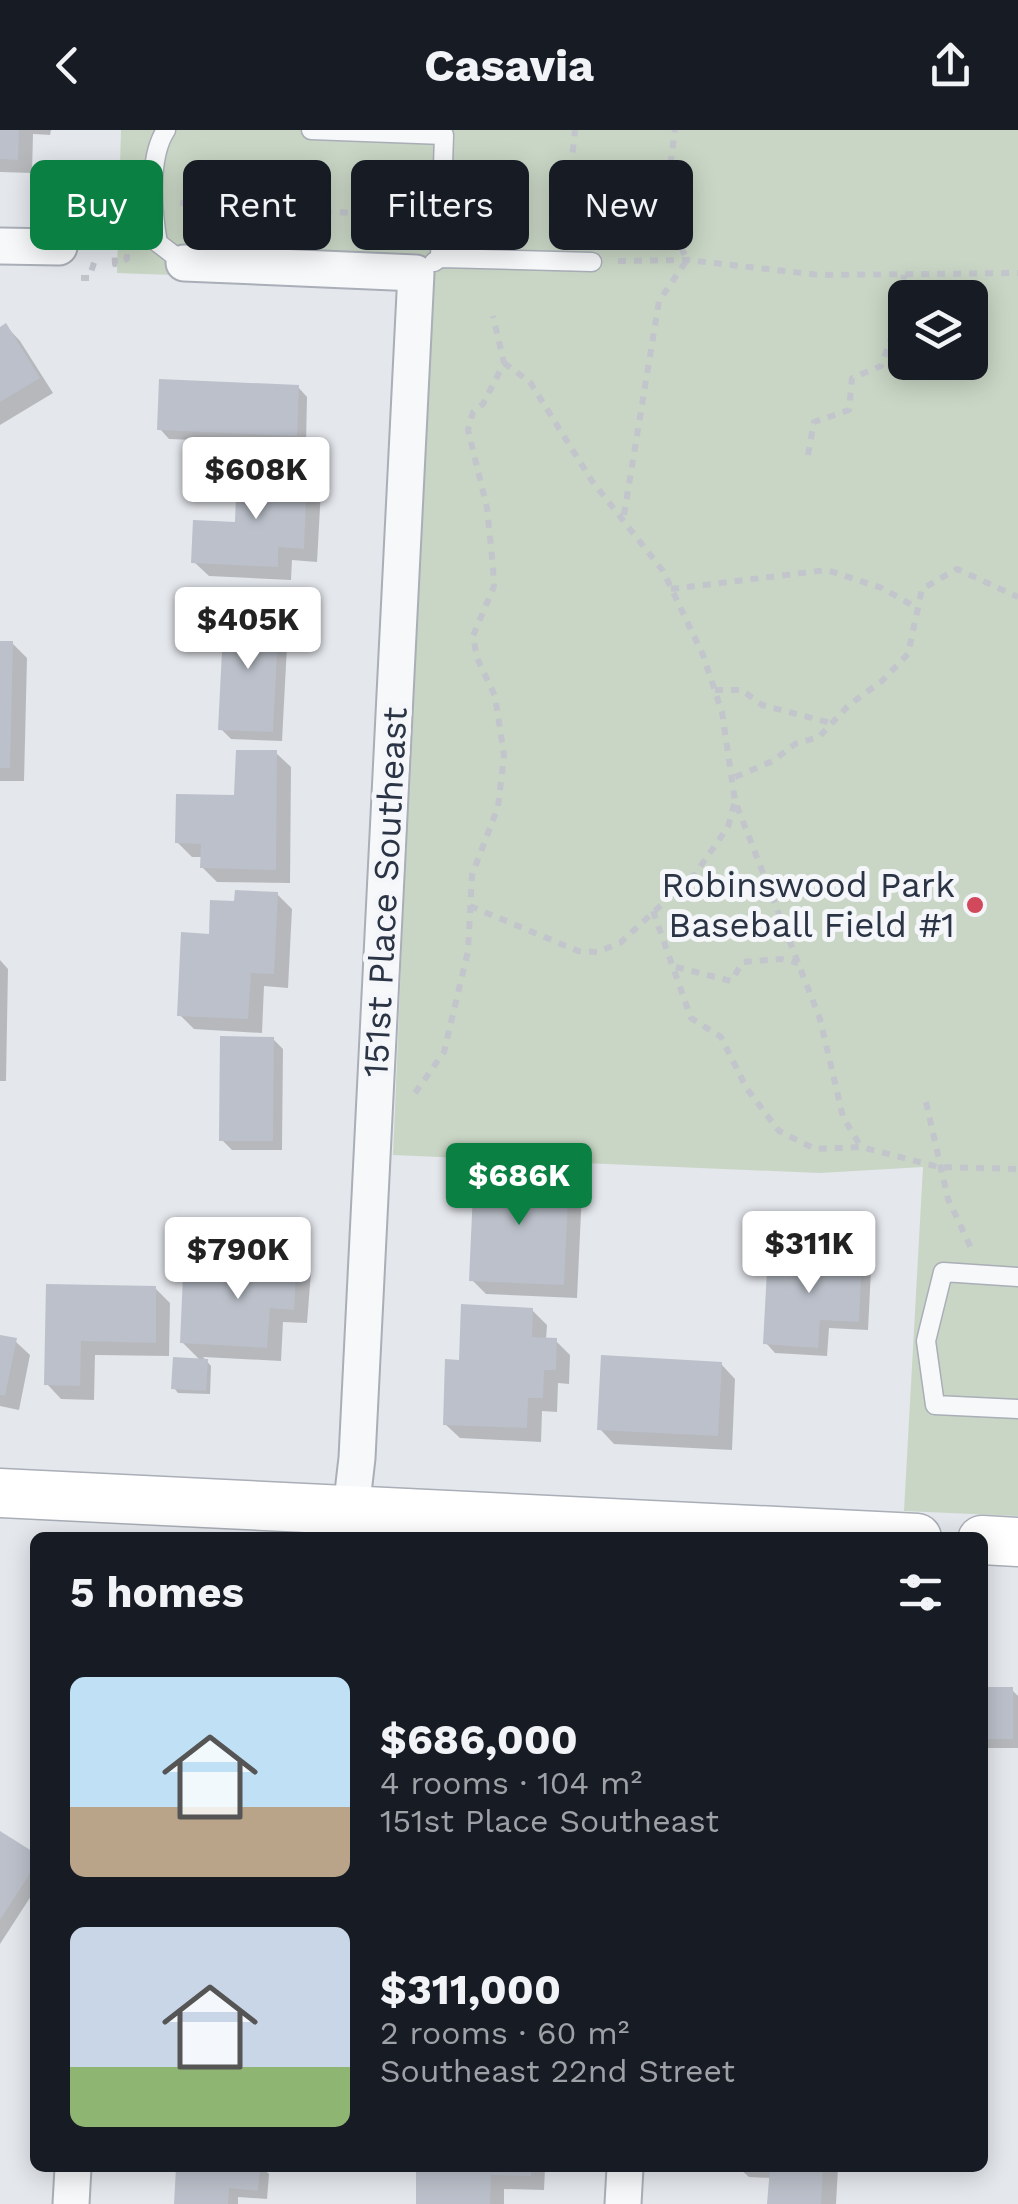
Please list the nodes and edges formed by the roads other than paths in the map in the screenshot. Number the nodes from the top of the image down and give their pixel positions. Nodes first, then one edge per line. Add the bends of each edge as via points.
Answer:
1 (166, 130) edge
2 (311, 130) edge
3 (0, 246) edge
4 (30, 247) edge
5 (592, 262) road end
6 (184, 263) joint
7 (428, 265) junction
8 (1018, 1277) edge
9 (1018, 1409) edge
10 (0, 1493) edge
11 (351, 1510) junction
12 (654, 1532) edge
13 (988, 1540) edge
14 (1018, 1542) edge
15 (72, 2172) edge
16 (625, 2172) edge
17 (71, 2204) edge
18 (623, 2204) edge

1 - 6 lane via 157,143 154,225 158,242
2 - 7 lane via 444,135
3 - 4 street
5 - 7 lane
6 - 7 street
7 - 11 street, 151st Place Southeast
8 - 9 lane via 943,1272 926,1341 935,1405
10 - 11 street
11 - 12 street
13 - 14 street
15 - 17 street
16 - 18 street

